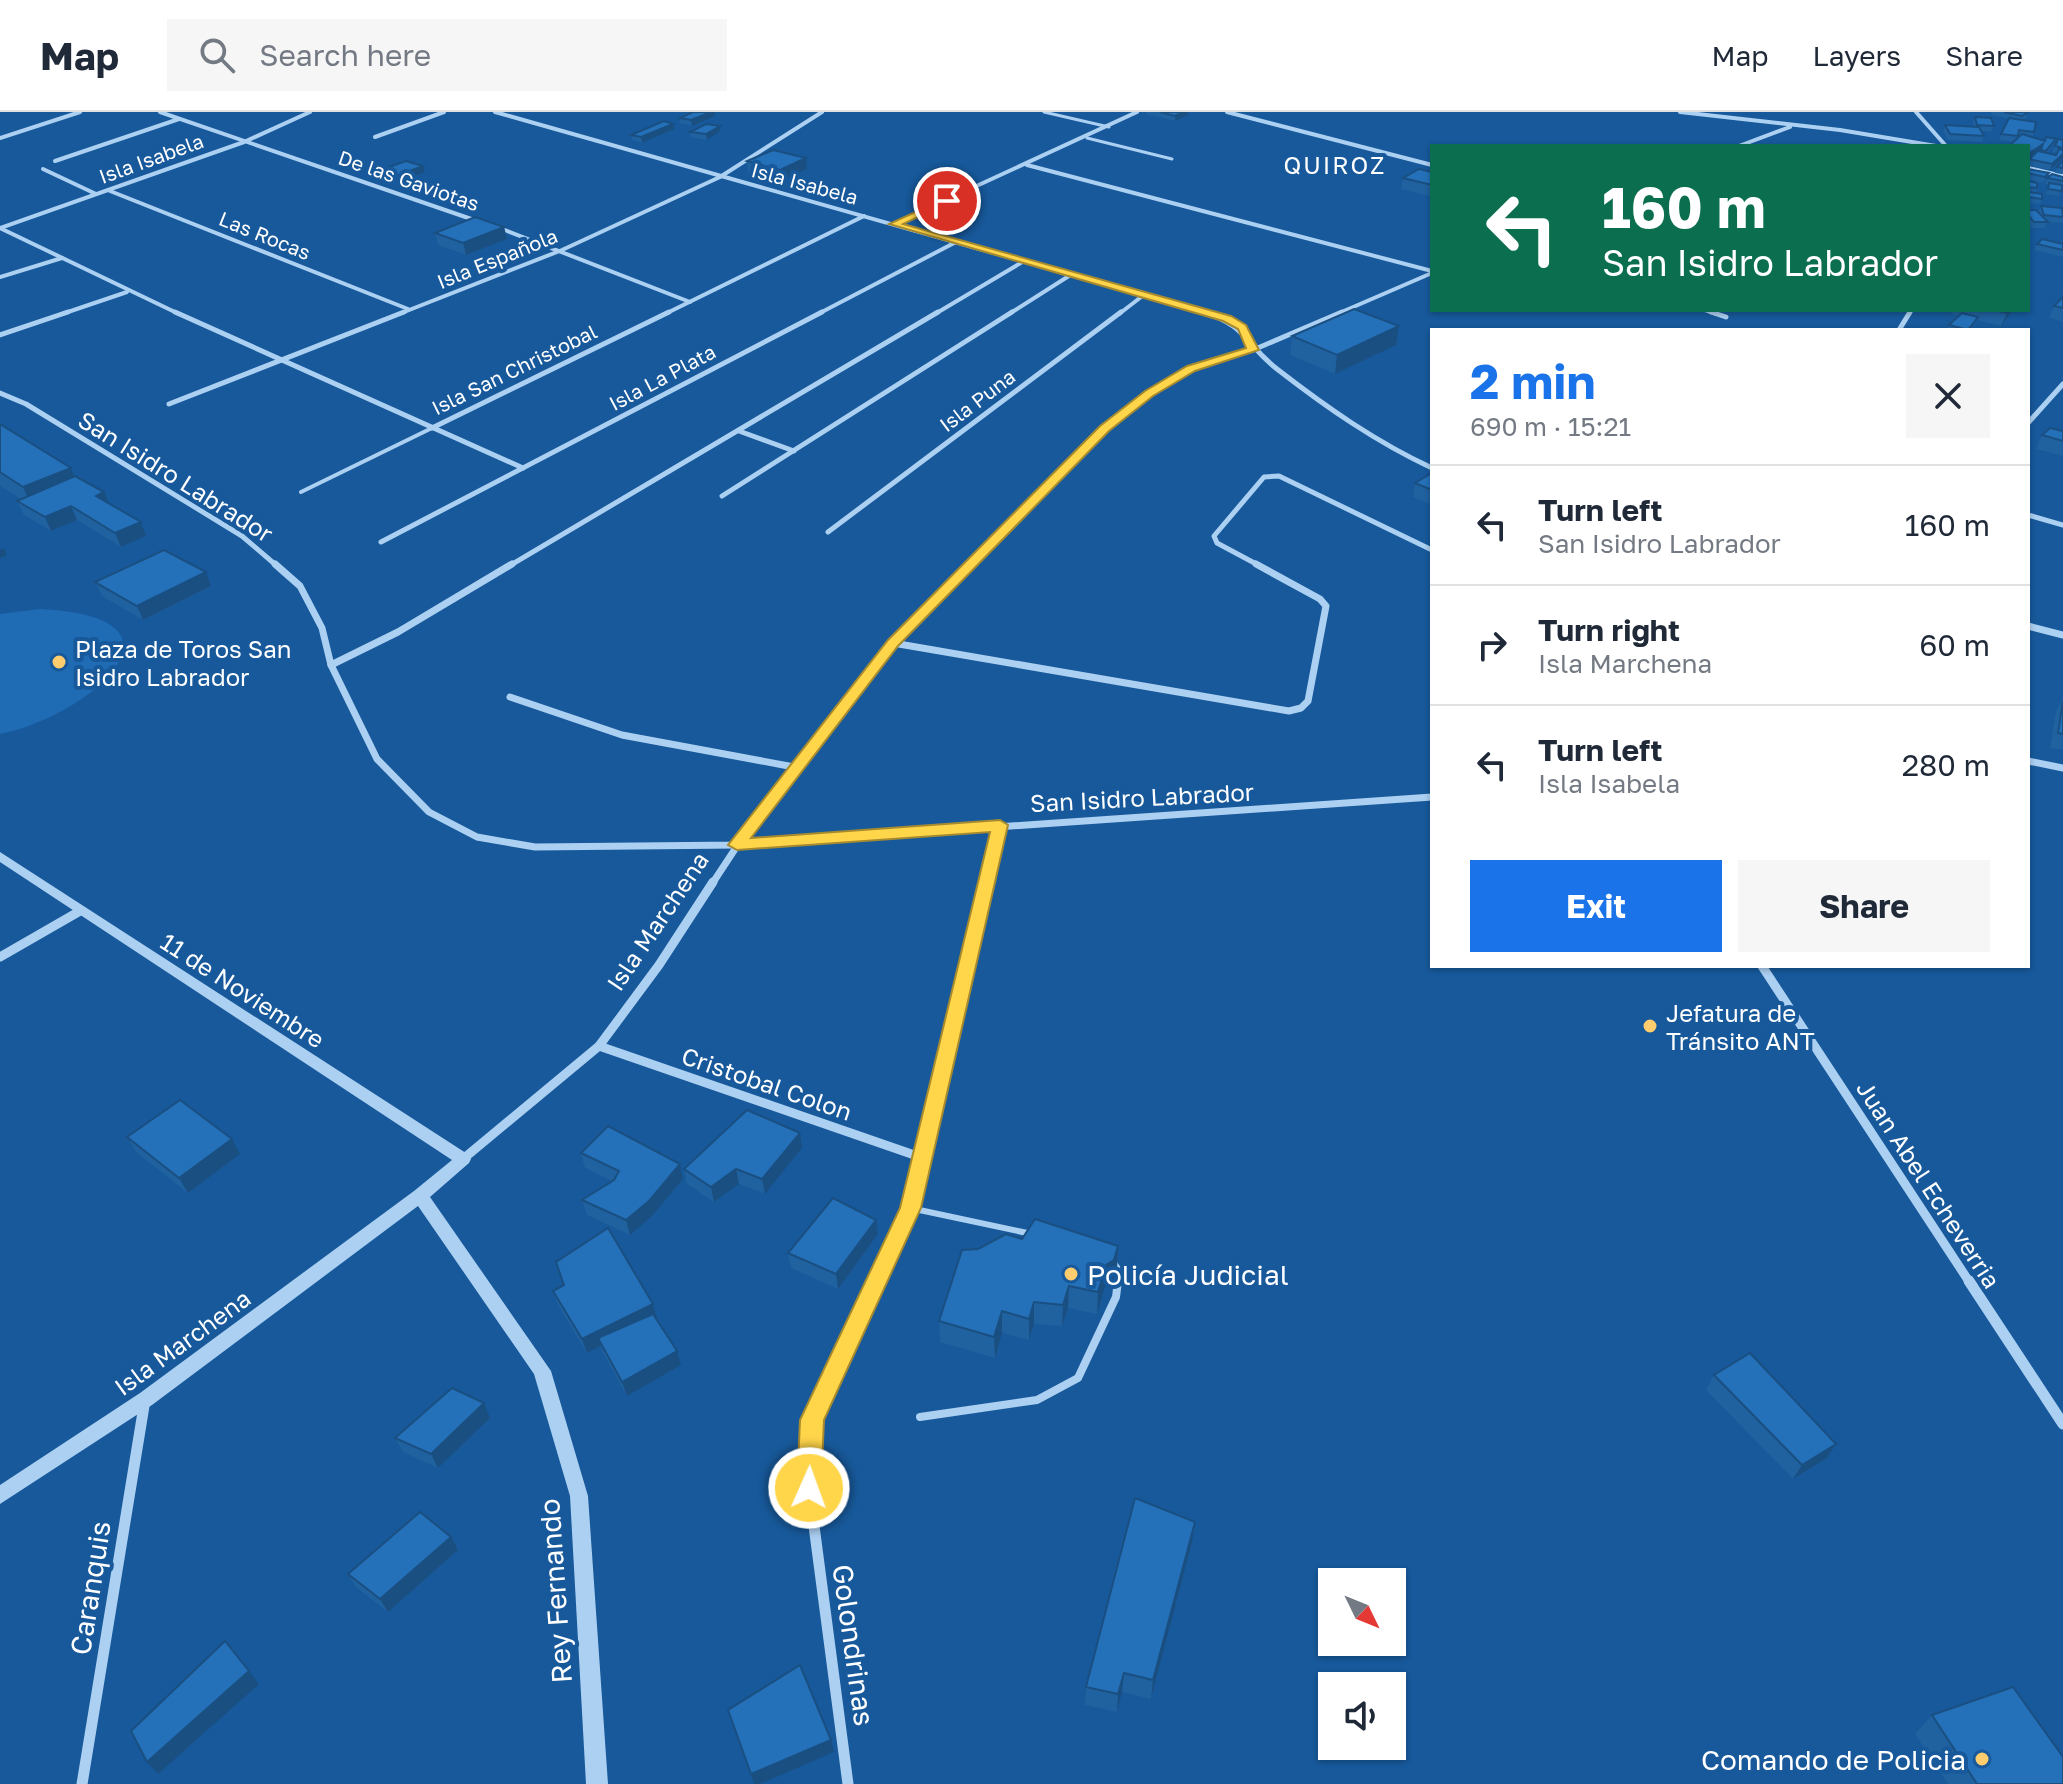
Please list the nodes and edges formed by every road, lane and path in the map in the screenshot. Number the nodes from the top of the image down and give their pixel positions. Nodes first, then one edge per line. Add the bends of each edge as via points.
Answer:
1 (80, 112) edge
2 (160, 112) edge
3 (310, 112) edge
4 (444, 112) edge
5 (495, 112) edge
6 (821, 112) edge
7 (1044, 112) edge
8 (1137, 112) edge
9 (1227, 112) edge
10 (1680, 112) edge
11 (1916, 112) edge
12 (180, 119) junction
13 (1794, 125) junction
14 (1109, 127) junction
15 (375, 137) dead end
16 (0, 138) edge
17 (1087, 138) junction
18 (244, 142) junction
19 (1744, 144) edge
20 (1922, 144) edge
21 (1944, 144) edge
22 (1172, 159) dead end
23 (55, 161) dead end
24 (1430, 164) edge
25 (1027, 165) junction
26 (2030, 168) edge
27 (43, 169) dead end
28 (2063, 176) edge
29 (720, 177) junction
30 (110, 191) junction
31 (97, 195) junction
32 (864, 216) junction
33 (894, 224) junction
34 (0, 228) edge
35 (957, 242) junction
36 (562, 250) junction
37 (62, 258) junction
38 (1024, 261) junction
39 (1430, 271) edge
40 (1430, 273) edge
41 (1072, 274) junction
42 (0, 277) edge
43 (127, 292) junction
44 (1145, 294) junction
45 (690, 302) junction
46 (409, 309) junction
47 (1711, 312) edge
48 (1726, 317) dead end
49 (0, 335) edge
50 (1253, 350) junction
51 (278, 361) junction
52 (2063, 384) edge
53 (0, 393) edge
54 (2054, 395) junction
55 (2063, 398) edge
56 (169, 404) dead end
57 (2030, 421) edge
58 (432, 428) junction
59 (739, 431) junction
60 (794, 451) junction
61 (1430, 467) edge
62 (523, 468) junction
63 (301, 492) dead end
64 (722, 496) dead end
65 (2030, 516) edge
66 (2063, 525) edge
67 (828, 532) dead end
68 (381, 542) dead end
69 (1430, 549) edge
70 (2030, 627) edge
71 (2063, 635) edge
72 (893, 643) junction
73 (331, 665) junction
74 (510, 697) dead end
75 (2030, 761) edge
76 (794, 767) junction
77 (2063, 768) edge
78 (1430, 797) edge
79 (1000, 825) junction
80 (737, 845) junction
81 (0, 856) edge
82 (80, 911) junction
83 (0, 957) edge
84 (1763, 968) edge
85 (599, 1046) junction
86 (923, 1158) junction
87 (463, 1159) junction
88 (420, 1196) junction
89 (910, 1208) junction
90 (1038, 1235) edge
91 (1106, 1258) edge
92 (146, 1399) junction
93 (920, 1417) dead end
94 (2063, 1424) edge
95 (0, 1495) edge
96 (82, 1784) edge
97 (597, 1784) edge
98 (848, 1784) edge

1 - 16 street
2 - 12 street, De las Gaviotas
3 - 18 street, Isla Isabela
4 - 15 street
5 - 29 street, Isla Isabela
6 - 29 street, Isla Española
7 - 14 lane
8 - 14 street
9 - 24 street
10 - 13 street
11 - 21 street
12 - 18 street, De las Gaviotas
12 - 23 street
13 - 19 street
13 - 20 street
14 - 17 street
17 - 22 lane
17 - 25 street
18 - 30 street, Isla Isabela
18 - 36 street, De las Gaviotas
25 - 33 street
25 - 39 street
26 - 28 street
27 - 31 street
29 - 32 street, Isla Isabela
29 - 36 street, Isla Española
30 - 31 street, Isla Isabela
30 - 46 street, Las Rocas
31 - 34 street, Isla Isabela
32 - 33 street, Isla Isabela
32 - 45 street, Isla San Christobal
33 - 35 street, Isla Isabela
34 - 37 street, Isla San Christobal
35 - 38 street, Isla Isabela
35 - 62 street, Isla La Plata
36 - 45 street, De las Gaviotas
36 - 46 street, Isla Española
37 - 42 street
37 - 43 street, Isla San Christobal
38 - 41 street, Isla Isabela
38 - 59 street
40 - 50 street, Isla Marchena
41 - 44 street, Isla Isabela
41 - 60 street
43 - 49 street
43 - 51 street, Isla San Christobal
44 - 50 street, Isla Isabela via 1227,319 1242,327
44 - 67 street, Isla Puna
45 - 58 street, Isla San Christobal
46 - 51 street, Isla Española
47 - 48 street
50 - 61 street, Isla Isabela via 1343,421
50 - 72 street, Isla Marchena via 1191,369 1149,393 1104,429
51 - 56 street, Isla Española
51 - 58 street, Isla San Christobal
52 - 54 street
53 - 73 street, San Isidro Labrador via 242,536 300,586 322,628
54 - 55 street
54 - 57 street
58 - 62 street
58 - 63 lane
59 - 60 street
59 - 73 street via 398,632
60 - 64 street
62 - 68 street, Isla La Plata
65 - 66 street
69 - 72 street via 1279,476 1264,477 1214,536 1217,543 1326,606 1308,701 1289,711
70 - 71 street
72 - 76 street, Isla Marchena
73 - 80 street, San Isidro Labrador via 377,759 429,812 477,837 535,847
74 - 76 street via 622,735
75 - 77 street
76 - 80 street, Isla Marchena
78 - 79 street, San Isidro Labrador
79 - 80 street, San Isidro Labrador
79 - 86 street, Golondrinas
80 - 85 street, Isla Marchena
81 - 82 street, 11 de Noviembre
82 - 83 street
82 - 87 street, 11 de Noviembre
84 - 94 street, Juan Abel Echeverria
85 - 86 street, Cristobal Colon
85 - 87 street, Isla Marchena
86 - 89 street, Golondrinas
87 - 88 street, Isla Marchena
88 - 92 street, Isla Marchena
88 - 97 street, Rey Fernando via 542,1371 579,1496
89 - 90 lane
89 - 98 street, Golondrinas via 812,1420 809,1488
91 - 93 lane via 1119,1270 1116,1297 1078,1378 1037,1400
92 - 95 street, Isla Marchena
92 - 96 street, Caranquis

